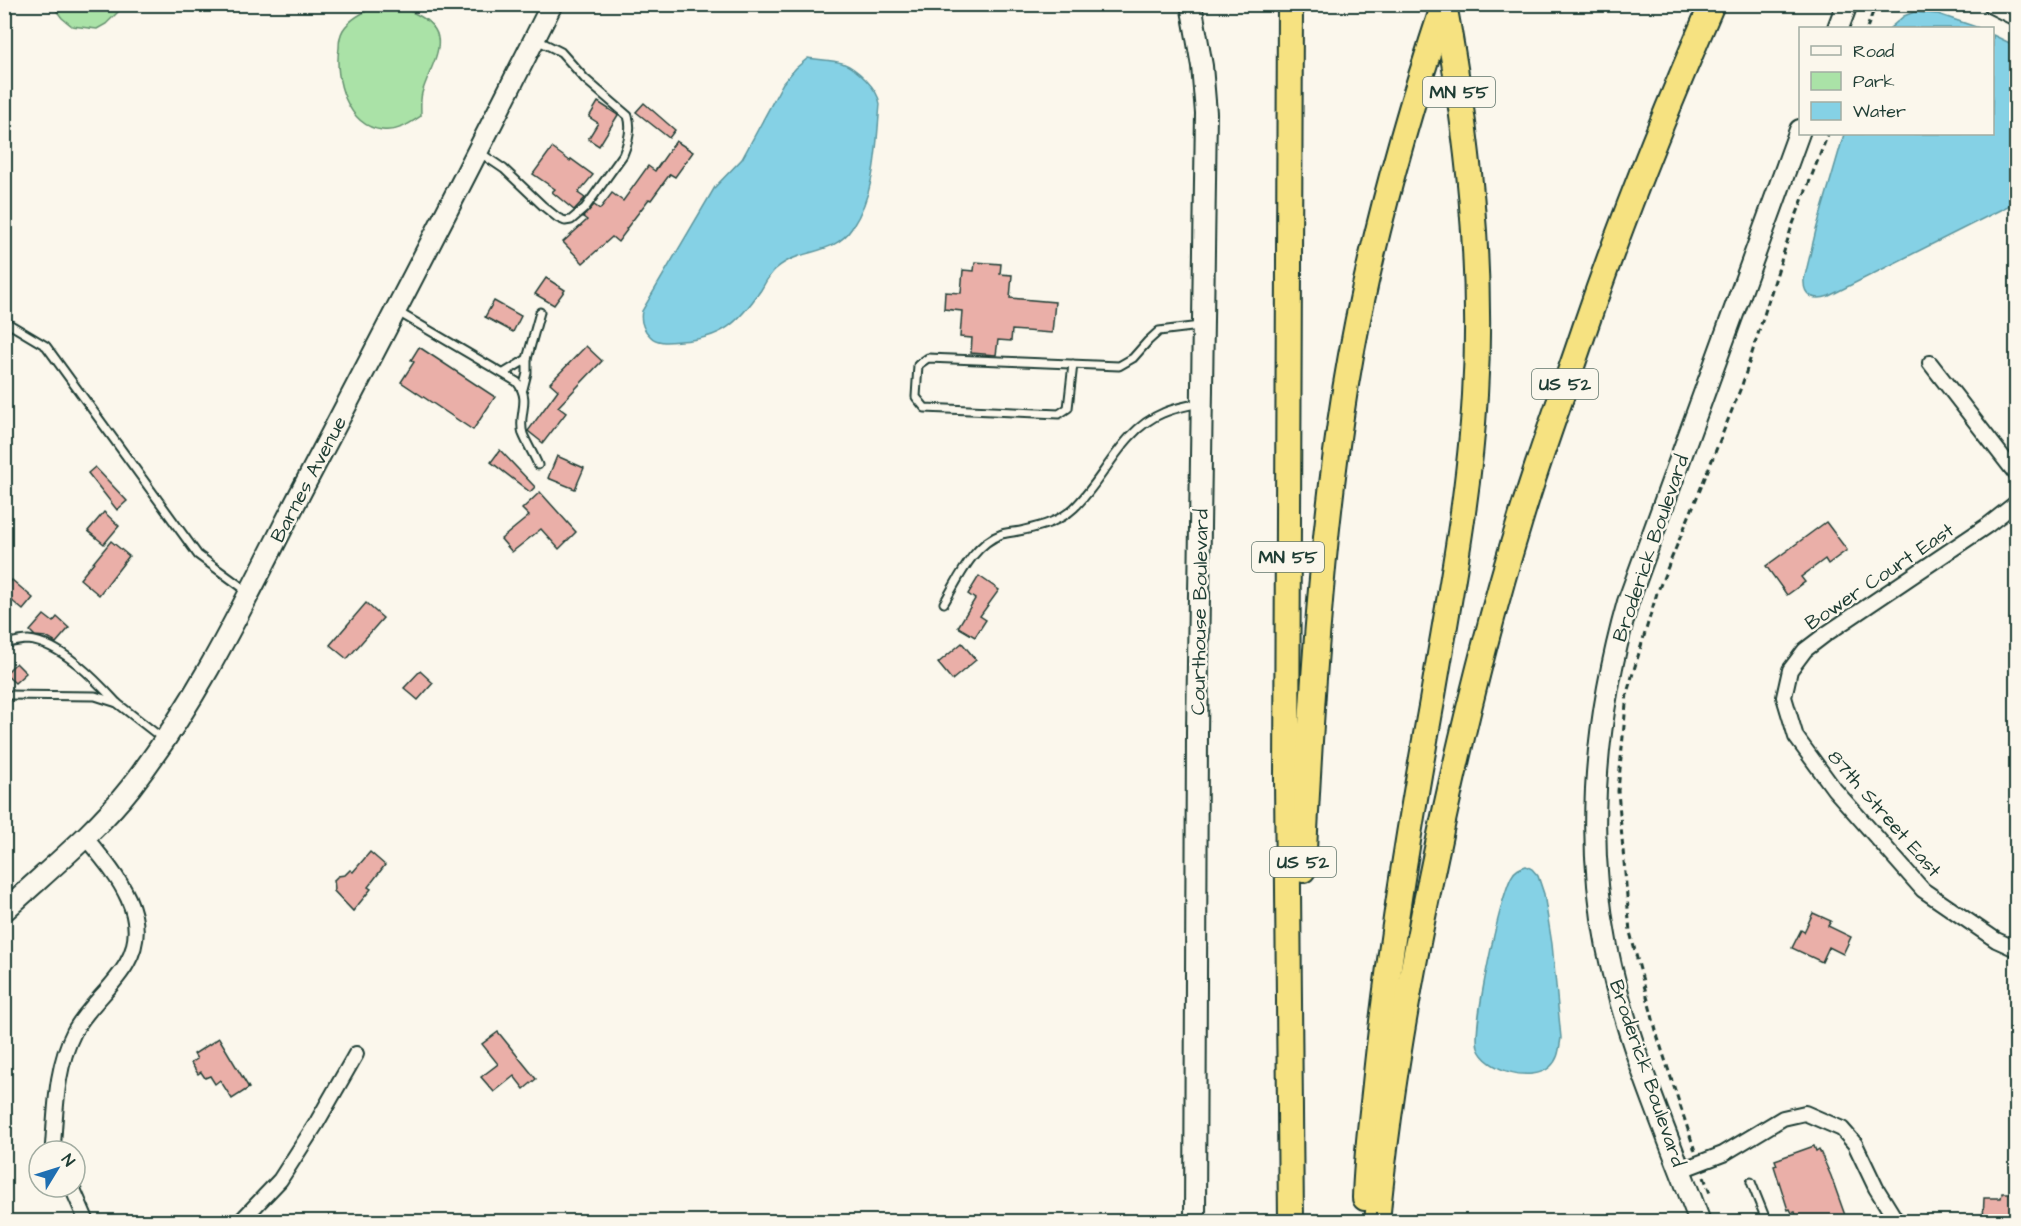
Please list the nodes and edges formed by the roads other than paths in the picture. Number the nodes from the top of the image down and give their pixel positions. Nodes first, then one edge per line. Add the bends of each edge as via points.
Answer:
1 (552, 4) edge
2 (1191, 4) edge
3 (1290, 4) edge
4 (1444, 4) edge
5 (1712, 4) edge
6 (1846, 4) edge
7 (1838, 27) edge
8 (535, 39) junction
9 (1799, 133) edge
10 (478, 152) junction
11 (396, 311) junction
12 (540, 312) dead end
13 (4, 321) edge
14 (1202, 326) junction
15 (527, 359) junction
16 (1930, 363) dead end
17 (1073, 364) junction
18 (504, 373) junction
19 (523, 389) junction
20 (1201, 402) junction
21 (538, 465) dead end
22 (2016, 474) edge
23 (2016, 503) edge
24 (250, 592) junction
25 (944, 603) dead end
26 (4, 644) edge
27 (4, 695) edge
28 (1784, 697) joint
29 (117, 703) junction
30 (165, 740) junction
31 (85, 837) junction
32 (4, 911) edge
33 (2016, 949) edge
34 (356, 1054) dead end
35 (1291, 1109) junction
36 (53, 1139) edge
37 (1681, 1170) junction
38 (1751, 1182) dead end
39 (77, 1199) edge
40 (87, 1221) edge
41 (240, 1221) edge
42 (1195, 1221) edge
43 (1291, 1221) edge
44 (1363, 1221) edge
45 (1377, 1221) edge
46 (1700, 1221) edge
47 (1767, 1221) edge
48 (1898, 1221) edge

1 - 8 street, Barnes Avenue
2 - 14 street, Courthouse Boulevard via 1206,113
3 - 35 highway, MN 55 via 1287,779
4 - 35 highway, US 52 via 1394,165 1359,317 1337,446 1317,616
4 - 44 highway, MN 55 via 1471,180 1477,271 1475,399 1468,472 1383,1007
5 - 45 highway, US 52 via 1648,153 1598,288 1502,581 1455,764 1415,955
6 - 7 street
8 - 10 street, Barnes Avenue
8 - 10 lane via 561,52 628,116 631,123 623,155 585,208 565,221
9 - 37 street, Broderick Boulevard via 1628,602 1600,732 1595,844 1608,948 1636,1051
10 - 11 street, Barnes Avenue
11 - 18 lane
11 - 24 street, Barnes Avenue
12 - 15 lane
13 - 24 lane via 46,346 198,555
14 - 17 lane via 1159,331 1133,358 1119,366
14 - 20 street, Courthouse Boulevard
15 - 18 lane
15 - 19 lane
16 - 22 street
17 - 17 lane via 928,358 918,365 916,397 925,408 1059,414 1068,408
18 - 19 lane
19 - 21 lane via 522,432
20 - 25 lane via 1163,413 1145,424 1062,518 1004,534 981,547
20 - 42 street, Courthouse Boulevard
23 - 28 street, Bower Court East via 1805,650 1790,670
24 - 30 street, Barnes Avenue via 208,673
26 - 29 lane via 28,640 50,647 75,663
27 - 29 lane via 94,696
28 - 33 street, 87th Street East via 1796,736 1834,789 1923,890 1996,940
29 - 30 lane
30 - 31 street, Barnes Avenue via 128,790
31 - 32 street, Barnes Avenue
31 - 36 street via 126,891 136,927 134,947 127,963 75,1030 65,1052 59,1072
34 - 41 street via 280,1180
35 - 43 highway, US 52
37 - 46 street, Broderick Boulevard
37 - 48 street via 1722,1154 1783,1118 1805,1113 1842,1129 1855,1144 1876,1188
38 - 47 lane
39 - 40 street

